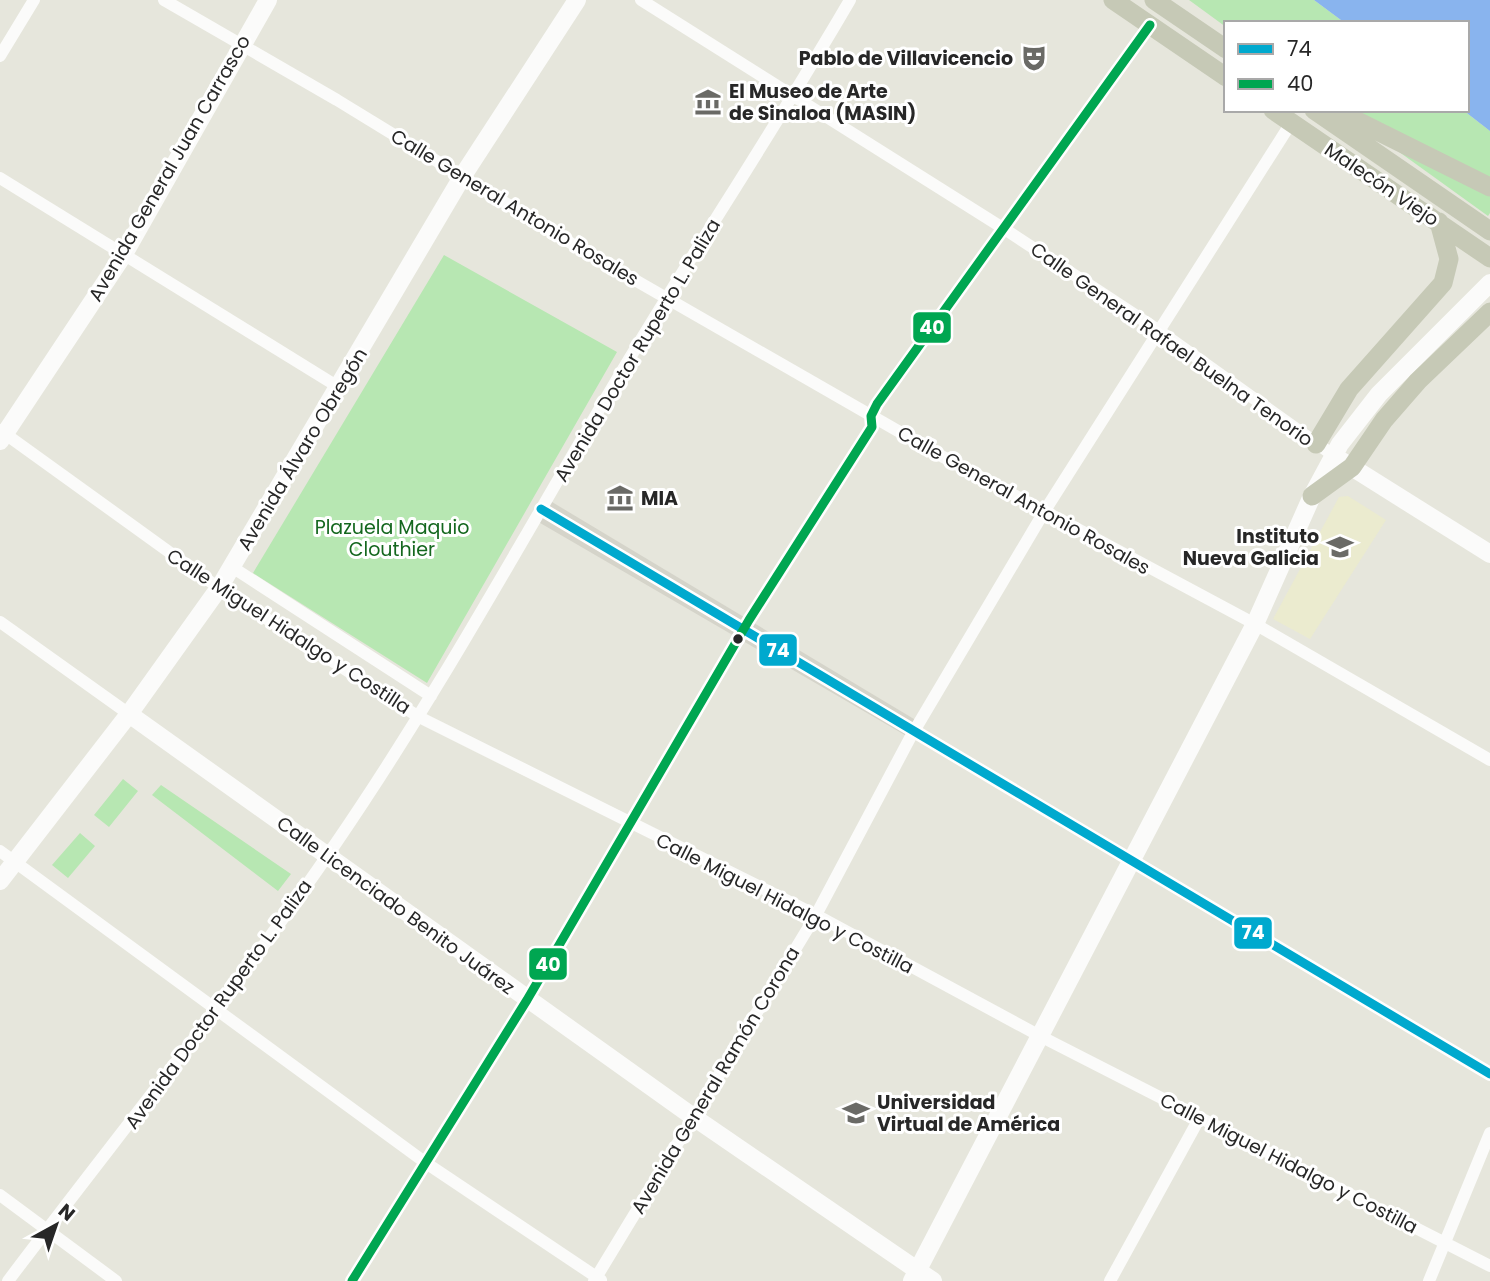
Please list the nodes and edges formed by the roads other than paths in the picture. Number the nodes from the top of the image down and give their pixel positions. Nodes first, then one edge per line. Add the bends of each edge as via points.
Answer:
1 (34, 0) edge
2 (164, 0) edge
3 (268, 0) edge
4 (577, 0) edge
5 (641, 0) edge
6 (850, 0) edge
7 (1113, 0) edge
8 (1154, 0) edge
9 (1150, 25) junction
10 (241, 43) junction
11 (1224, 48) edge
12 (0, 56) edge
13 (1224, 76) edge
14 (795, 95) junction
15 (1276, 112) edge
16 (1317, 112) edge
17 (1339, 112) edge
18 (1291, 122) junction
19 (462, 177) junction
20 (0, 178) edge
21 (1490, 187) edge
22 (1439, 222) junction
23 (1006, 230) junction
24 (1490, 230) edge
25 (124, 254) junction
26 (1490, 258) edge
27 (1490, 284) edge
28 (667, 296) junction
29 (1490, 312) edge
30 (1158, 330) junction
31 (340, 388) junction
32 (871, 416) junction
33 (2, 435) edge
34 (1316, 444) junction
35 (1333, 455) junction
36 (1352, 467) junction
37 (1312, 496) junction
38 (541, 509) junction
39 (1044, 512) junction
40 (1490, 554) edge
41 (232, 568) junction
42 (219, 588) junction
43 (0, 622) edge
44 (1255, 624) junction
45 (743, 630) junction
46 (431, 696) junction
47 (129, 714) junction
48 (419, 717) junction
49 (914, 731) junction
50 (1490, 760) edge
51 (630, 824) junction
52 (0, 851) edge
53 (327, 855) junction
54 (15, 861) junction
55 (1132, 861) junction
56 (0, 881) edge
57 (816, 915) junction
58 (527, 1000) junction
59 (216, 1012) junction
60 (1040, 1036) junction
61 (1490, 1074) edge
62 (692, 1116) junction
63 (1200, 1116) junction
64 (1490, 1133) edge
65 (426, 1163) junction
66 (0, 1195) edge
67 (47, 1230) junction
68 (1444, 1243) junction
69 (1490, 1266) edge
70 (915, 1276) edge
71 (598, 1280) edge
72 (8, 1281) edge
73 (116, 1281) edge
74 (352, 1281) edge
75 (933, 1281) edge
76 (1110, 1281) edge
77 (1429, 1281) edge

1 - 12 street
2 - 10 street, Calle General Antonio Rosales
3 - 10 main road, Avenida General Juan Carrasco
4 - 19 main road, Avenida Álvaro Obregón
5 - 14 street, Calle General Rafael Buelna Tenorio
6 - 14 street, Avenida Doctor Ruperto L. Paliza
7 - 9 main road
8 - 11 main road
9 - 13 main road
9 - 23 street
10 - 19 street, Calle General Antonio Rosales
10 - 25 main road, Avenida General Juan Carrasco
14 - 23 street, Calle General Rafael Buelna Tenorio
14 - 28 street, Avenida Doctor Ruperto L. Paliza
15 - 18 main road, Malecón Viejo
16 - 24 main road
17 - 21 main road
18 - 22 main road, Malecón Viejo
18 - 30 street, Avenida General Ramón Corona
19 - 28 street, Calle General Antonio Rosales
19 - 31 main road, Avenida Álvaro Obregón
20 - 25 street
22 - 26 main road, Malecón Viejo
22 - 34 main road via 1449,259 1443,283 1349,390
23 - 30 street, Calle General Rafael Buelna Tenorio
23 - 32 street
25 - 31 street
25 - 33 main road, Avenida General Juan Carrasco
27 - 35 main road via 1414,356
28 - 32 street, Calle General Antonio Rosales
28 - 38 street, Avenida Doctor Ruperto L. Paliza
29 - 36 main road via 1410,390
30 - 34 street, Calle General Rafael Buelna Tenorio
30 - 39 street, Avenida General Ramón Corona
31 - 41 main road, Avenida Álvaro Obregón
32 - 39 street, Calle General Antonio Rosales
32 - 45 street via 872,427
33 - 42 street, Calle Miguel Hidalgo y Costilla
34 - 35 street, Calle General Rafael Buelna Tenorio
35 - 36 main road, Calle General Rafael Buelna Tenorio
35 - 37 main road
36 - 37 main road
36 - 40 main road, Calle General Rafael Buelna Tenorio
37 - 44 main road
38 - 45 street
38 - 46 street, Avenida Doctor Ruperto L. Paliza
39 - 44 street, Calle General Antonio Rosales
39 - 49 street, Avenida General Ramón Corona
41 - 42 main road, Avenida Álvaro Obregón
41 - 46 street, Calle Miguel Hidalgo y Costilla
42 - 47 main road, Avenida Álvaro Obregón
42 - 48 street, Calle Miguel Hidalgo y Costilla
43 - 47 street, Calle Licenciado Benito Juárez
44 - 50 street, Calle General Antonio Rosales
44 - 55 main road
45 - 49 street
45 - 51 street
46 - 48 street, Avenida Doctor Ruperto L. Paliza
47 - 53 main road, Calle Licenciado Benito Juárez
47 - 54 main road, Avenida Álvaro Obregón
48 - 51 street, Calle Miguel Hidalgo y Costilla
48 - 53 street, Avenida Doctor Ruperto L. Paliza
49 - 55 street
49 - 57 street, Avenida General Ramón Corona
51 - 57 street, Calle Miguel Hidalgo y Costilla
51 - 58 street
52 - 54 street
53 - 58 main road, Calle Licenciado Benito Juárez
53 - 59 street, Avenida Doctor Ruperto L. Paliza
54 - 56 main road, Avenida Álvaro Obregón
54 - 59 street
55 - 60 main road
55 - 61 street
57 - 60 street, Calle Miguel Hidalgo y Costilla
57 - 62 street, Avenida General Ramón Corona
58 - 62 main road, Calle Licenciado Benito Juárez
58 - 65 street
59 - 65 street
59 - 67 street, Avenida Doctor Ruperto L. Paliza
60 - 63 street, Calle Miguel Hidalgo y Costilla
60 - 70 main road
62 - 70 main road, Calle Licenciado Benito Juárez
62 - 71 street, Avenida General Ramón Corona
63 - 68 street, Calle Miguel Hidalgo y Costilla
63 - 76 street
64 - 68 street
65 - 71 street
65 - 74 street
66 - 67 street
67 - 72 street, Avenida Doctor Ruperto L. Paliza
67 - 73 street
68 - 69 street, Calle Miguel Hidalgo y Costilla
68 - 77 street
70 - 75 main road, Calle Licenciado Benito Juárez

